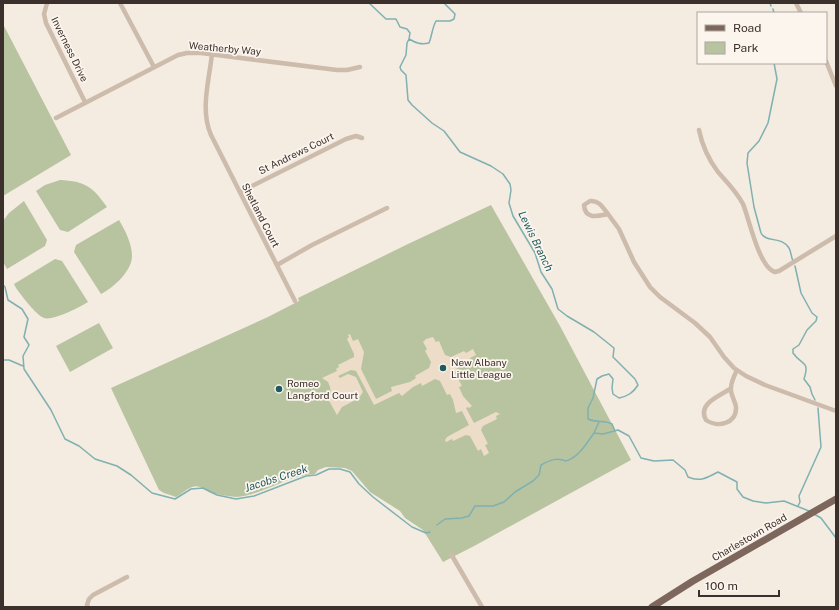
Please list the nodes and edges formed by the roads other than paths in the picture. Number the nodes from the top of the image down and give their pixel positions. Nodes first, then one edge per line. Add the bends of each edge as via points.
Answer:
1 (47, 3) edge
2 (120, 3) edge
3 (796, 3) edge
4 (800, 12) edge
5 (212, 54) junction
6 (827, 64) edge
7 (154, 67) junction
8 (360, 67) dead end
9 (836, 86) edge
10 (85, 102) junction
11 (56, 118) dead end
12 (699, 130) dead end
13 (362, 138) dead end
14 (240, 192) junction
15 (387, 208) dead end
16 (608, 214) junction
17 (836, 236) edge
18 (277, 265) junction
19 (295, 301) dead end
20 (737, 370) junction
21 (730, 389) junction
22 (836, 411) edge
23 (836, 499) edge
24 (451, 554) dead end
25 (127, 577) dead end
26 (88, 607) edge
27 (482, 607) edge
28 (652, 607) edge

1 - 10 street, Inverness Drive via 44,14 46,23
2 - 7 street
3 - 4 street
5 - 7 street, Weatherby Way via 178,55
5 - 8 street, Weatherby Way via 338,70
5 - 14 street, Shetland Court via 205,111 206,123
6 - 9 street
7 - 10 street, Weatherby Way
10 - 11 street, Weatherby Way
12 - 17 street via 703,144 716,168 743,204 756,244 771,271 779,271
13 - 14 street, St Andrews Court via 356,136 346,139
14 - 18 street, Shetland Court
15 - 18 street
16 - 16 street via 596,202 590,201 584,205 586,212 592,216
16 - 20 street via 619,229 634,262 650,287 710,337
18 - 19 street, Shetland Court
20 - 21 street
20 - 22 street via 765,385
21 - 21 street via 736,406 733,416 727,422 717,425 706,420 706,405
23 - 28 main road, Charlestown Road
24 - 27 street
25 - 26 street via 93,595 89,599

